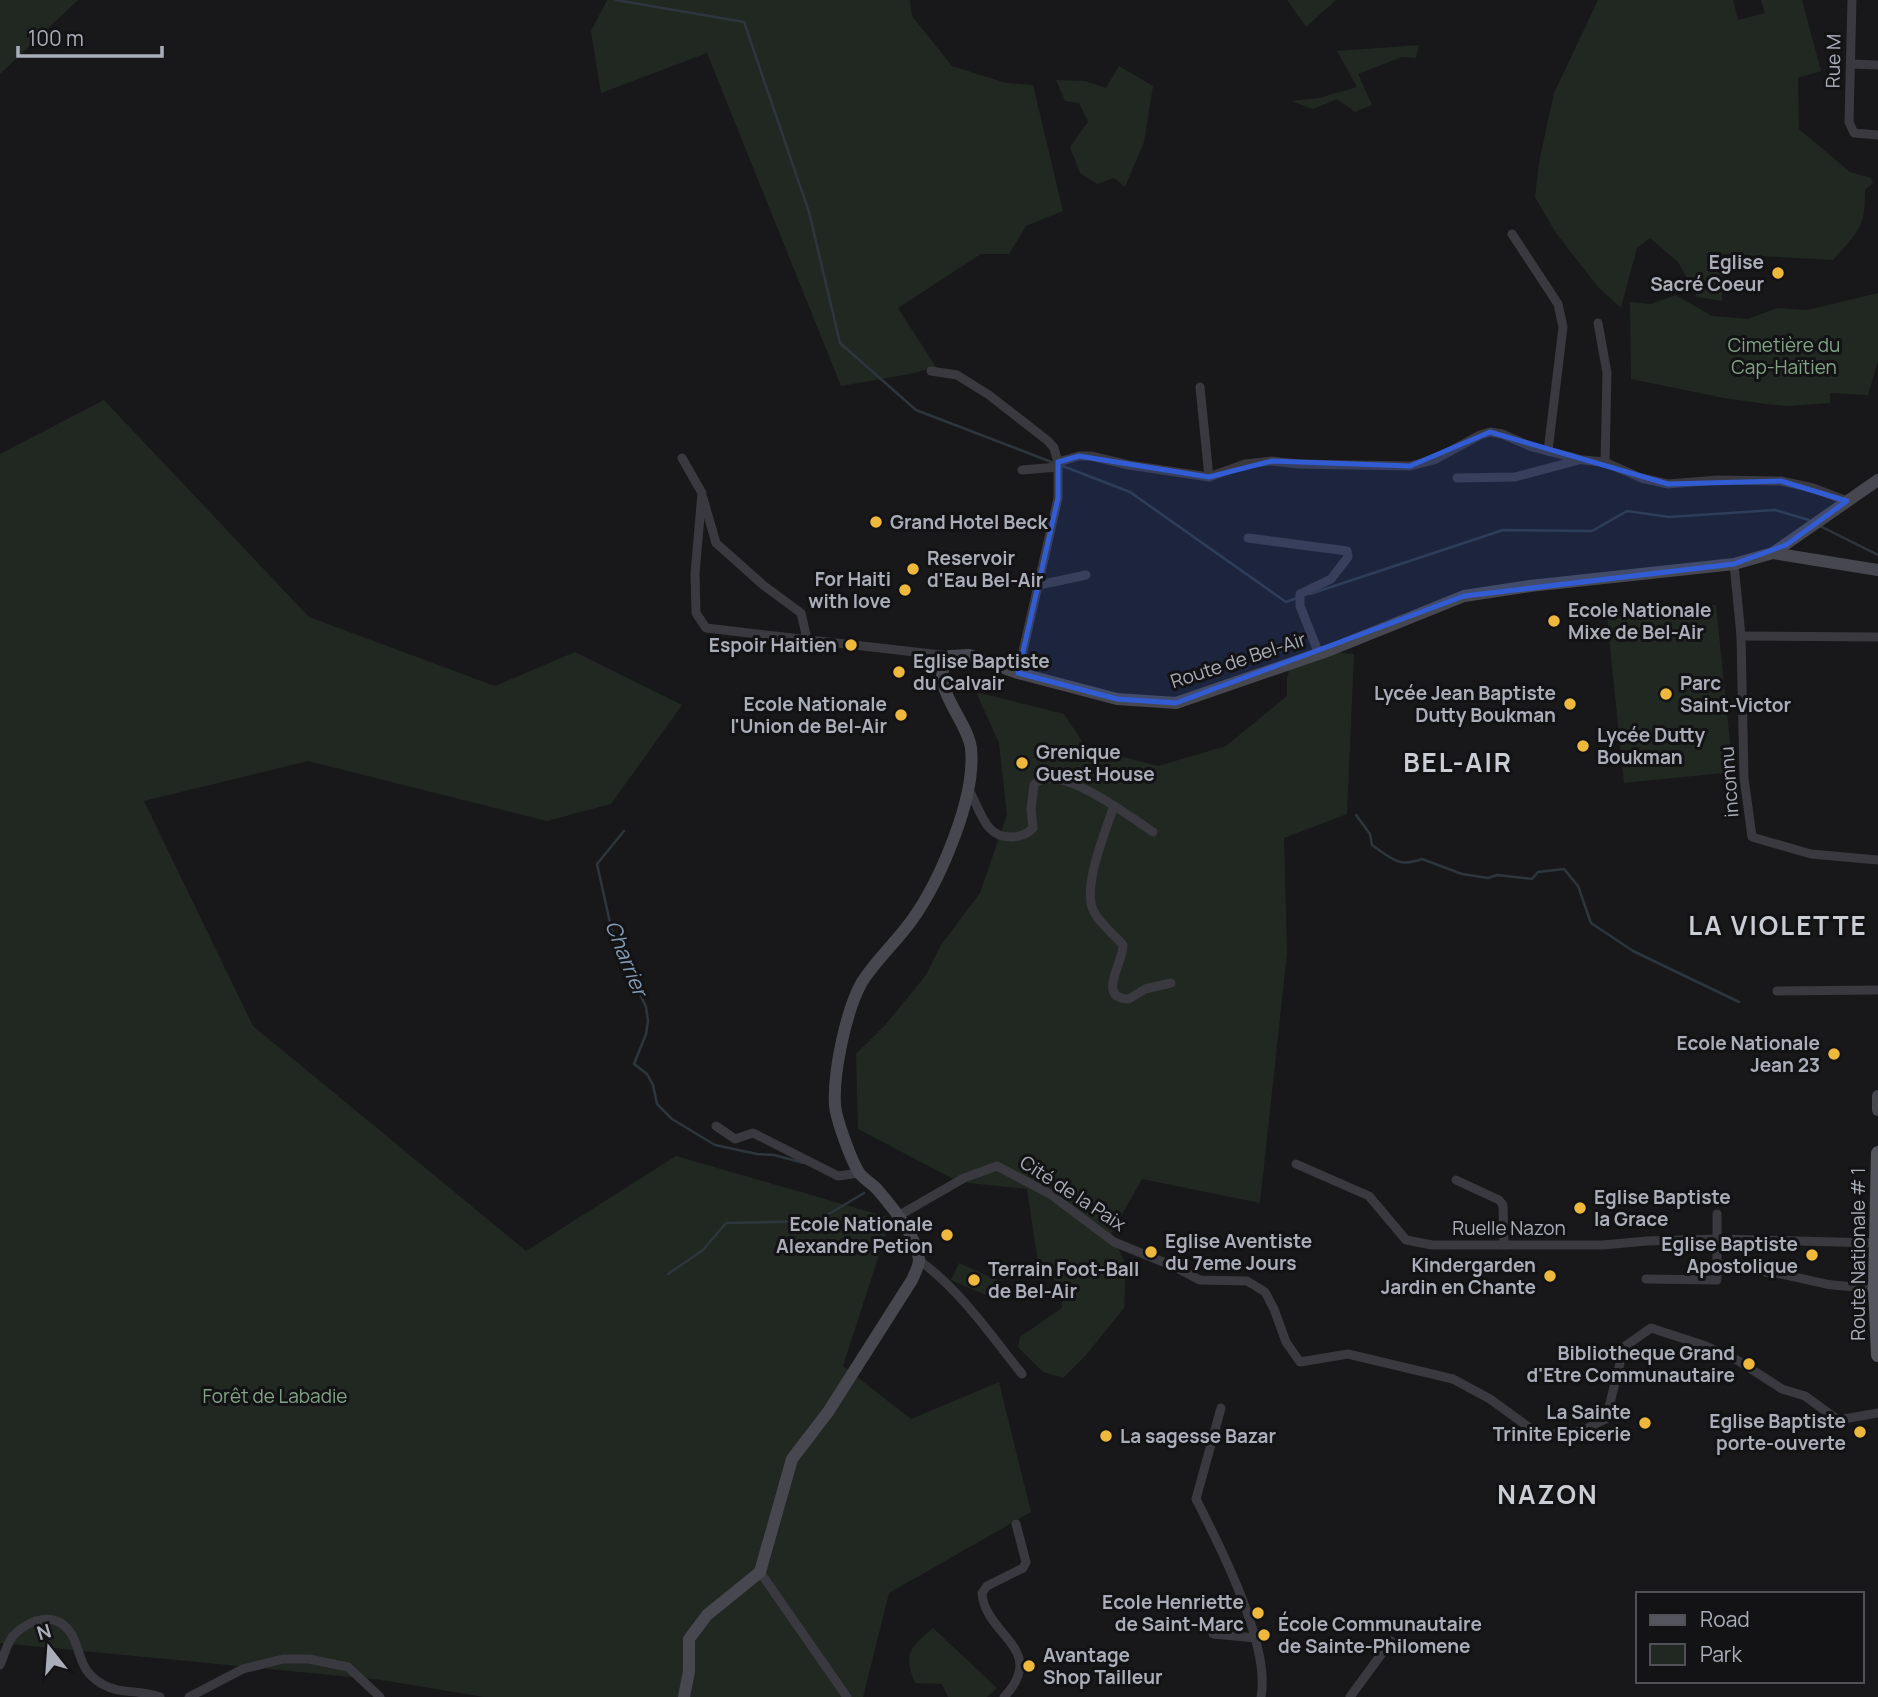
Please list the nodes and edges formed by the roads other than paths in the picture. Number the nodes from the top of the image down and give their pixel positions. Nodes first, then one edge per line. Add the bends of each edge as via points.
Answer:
1 (1852, 0) edge
2 (1851, 64) junction
3 (1878, 65) edge
4 (1878, 135) edge
5 (1512, 234) dead end
6 (1598, 323) dead end
7 (931, 371) dead end
8 (1200, 387) dead end
9 (1548, 451) junction
10 (682, 458) dead end
11 (1583, 460) junction
12 (1605, 462) junction
13 (1058, 464) junction
14 (1022, 470) dead end
15 (1209, 477) junction
16 (1457, 478) dead end
17 (1878, 480) edge
18 (702, 493) junction
19 (1847, 501) junction
20 (1248, 538) dead end
21 (1773, 554) junction
22 (1734, 564) junction
23 (1878, 570) edge
24 (1086, 575) dead end
25 (1039, 586) junction
26 (1741, 636) junction
27 (1878, 637) edge
28 (807, 639) junction
29 (1319, 654) junction
30 (950, 656) junction
31 (1018, 673) junction
32 (969, 790) junction
33 (1114, 806) junction
34 (1153, 832) dead end
35 (1878, 860) edge
36 (1171, 983) dead end
37 (1878, 990) edge
38 (1777, 991) dead end
39 (1878, 1096) edge
40 (1878, 1110) edge
41 (716, 1126) dead end
42 (1878, 1153) edge
43 (1296, 1164) dead end
44 (860, 1173) junction
45 (1456, 1180) dead end
46 (1717, 1214) dead end
47 (898, 1216) junction
48 (1718, 1238) junction
49 (1876, 1243) junction
50 (1504, 1245) junction
51 (919, 1261) junction
52 (1765, 1272) dead end
53 (1646, 1279) dead end
54 (1876, 1287) edge
55 (1878, 1354) edge
56 (1022, 1374) dead end
57 (1221, 1408) dead end
58 (1878, 1413) edge
59 (1016, 1524) dead end
60 (760, 1572) junction
61 (1213, 1634) dead end
62 (1256, 1638) junction
63 (1391, 1642) dead end
64 (0, 1665) edge
65 (160, 1697) edge
66 (189, 1697) edge
67 (380, 1697) edge
68 (684, 1697) edge
69 (847, 1697) edge
70 (1004, 1697) edge
71 (1261, 1697) edge
72 (1350, 1697) edge

1 - 2 street, Rue M
2 - 3 street
2 - 4 street, Rue M via 1849,122 1854,133
5 - 9 street via 1558,304 1563,327
6 - 12 street via 1608,373
7 - 13 street via 957,375 989,395 1048,441
8 - 15 street
9 - 11 street
9 - 15 street via 1490,432 1434,460 1410,466 1272,461 1245,464
10 - 18 street
11 - 12 street
11 - 16 street via 1515,477
12 - 19 street via 1668,484 1782,481
13 - 14 street
13 - 15 street via 1091,456
13 - 25 street via 1058,498
17 - 19 street, Route de Bel-Air
18 - 28 street via 716,543 800,613
18 - 28 street via 695,574 696,613 703,626
19 - 21 street, Route de Bel-Air
20 - 29 street via 1347,551 1348,557 1331,579 1300,597
21 - 22 street, Route de Bel-Air
21 - 23 street
22 - 26 street, inconnu
22 - 29 street, Route de Bel-Air via 1464,596
24 - 25 street
25 - 31 street
26 - 27 street
26 - 35 street, inconnu via 1744,778 1752,837 1811,854
28 - 30 street
29 - 31 street, Route de Bel-Air via 1175,703 1117,699
30 - 31 street, Route de Bel-Air via 969,655
30 - 32 street via 941,674 971,746
32 - 33 street via 987,825 1002,838 1021,836 1033,828 1034,785 1042,778 1064,780
32 - 44 street via 939,873 913,919 862,982 845,1027 835,1108
33 - 34 street
33 - 36 street via 1093,871 1091,897 1094,912 1123,945 1112,990 1129,999 1145,989
37 - 38 street
39 - 40 street
41 - 44 street via 735,1139 753,1133 838,1175
42 - 49 main road, Route Nationale # 1
43 - 50 street, Ruelle Nazon via 1369,1196 1406,1240 1432,1245
44 - 47 street
45 - 50 street via 1503,1205
46 - 48 street
47 - 51 street
47 - 58 street, Cité de la Paix via 964,1178 997,1166 1050,1194 1114,1242 1200,1280 1247,1281 1257,1287 1265,1293 1300,1362 1348,1354 1453,1379 1534,1431 1581,1431 1605,1419 1624,1347 1651,1328 1737,1360 1782,1389 1805,1396 1838,1420
48 - 49 street, Ruelle Nazon
48 - 50 street, Ruelle Nazon
48 - 53 street via 1717,1280
49 - 54 main road, Route Nationale # 1
51 - 56 street via 980,1318
51 - 60 street via 912,1280 828,1412 792,1459
52 - 54 street via 1856,1288
54 - 55 main road, Route Nationale # 1
57 - 62 street via 1196,1499
59 - 70 street via 1026,1562 982,1593 989,1616 1013,1644 1020,1667
60 - 68 street via 707,1615 689,1639
60 - 69 street
61 - 62 street
62 - 71 street via 1262,1659
63 - 72 street
64 - 65 street via 12,1637 35,1619 49,1618 71,1634 86,1670 101,1684 121,1692
66 - 67 street via 243,1669 283,1659 348,1667

